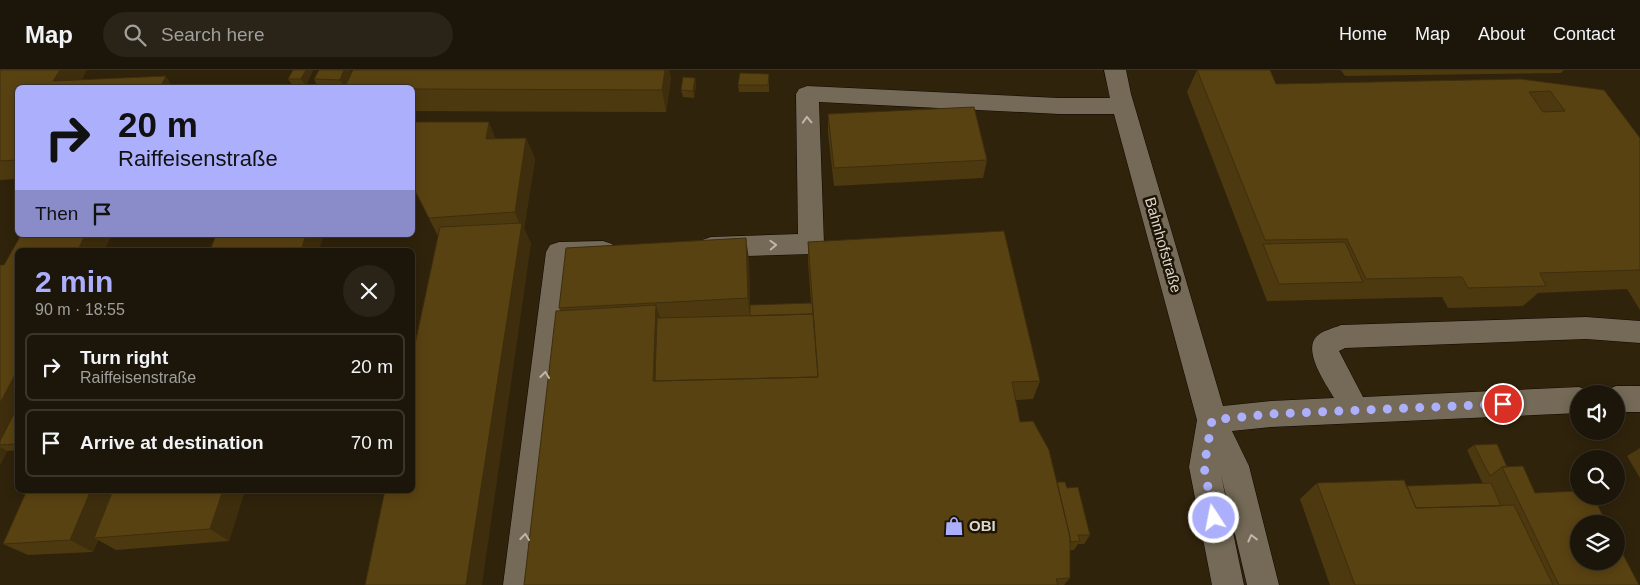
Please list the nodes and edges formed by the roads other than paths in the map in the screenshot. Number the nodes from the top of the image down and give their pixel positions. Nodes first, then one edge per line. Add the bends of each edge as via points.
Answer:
1 (1115, 70) edge
2 (1123, 106) junction
3 (685, 248) edge
4 (627, 250) edge
5 (1640, 332) edge
6 (1625, 399) edge
7 (1640, 399) edge
8 (1570, 400) edge
9 (1355, 410) junction
10 (1212, 420) junction
11 (519, 585) edge
12 (1228, 585) edge
13 (1263, 585) edge

1 - 2 street, Bahnhofstraße
3 -> 2 street via 811,244 807,94
2 - 10 street, Bahnhofstraße
11 -> 4 street via 560,252
5 - 9 street via 1586,328 1341,337 1326,345 1325,354
6 - 7 street
8 - 9 street
9 - 10 street
10 - 12 street via 1204,467
13 -> 10 street, Bahnhofstraße via 1234,466

